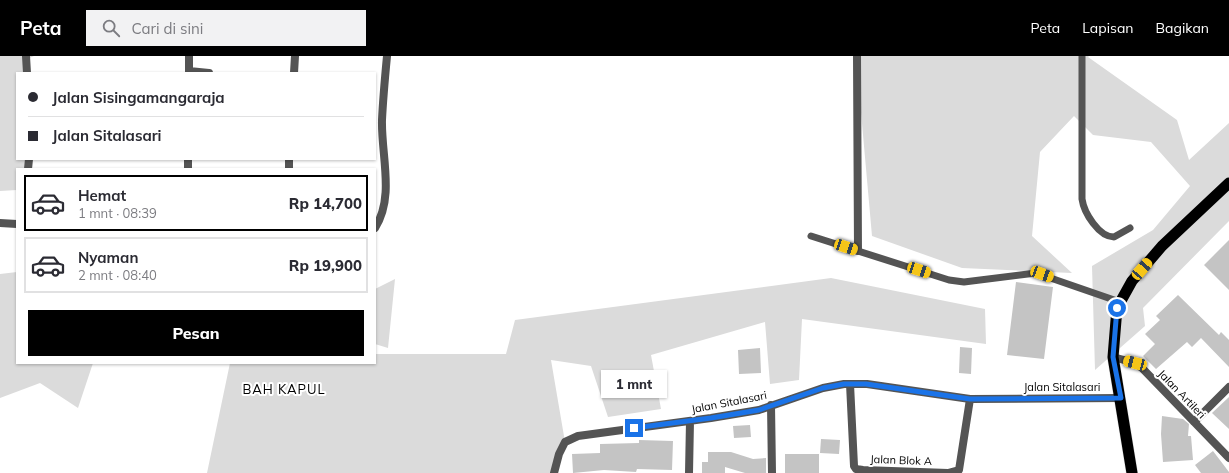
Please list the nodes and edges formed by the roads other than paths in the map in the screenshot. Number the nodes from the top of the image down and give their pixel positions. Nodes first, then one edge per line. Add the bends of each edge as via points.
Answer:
1 (26, 56) edge
2 (189, 56) edge
3 (295, 56) edge
4 (387, 56) edge
5 (857, 56) edge
6 (1082, 56) edge
7 (27, 72) edge
8 (189, 72) edge
9 (294, 72) edge
10 (1229, 183) edge
11 (0, 223) edge
12 (16, 224) edge
13 (376, 226) edge
14 (1130, 228) dead end
15 (811, 236) dead end
16 (858, 251) junction
17 (1120, 302) junction
18 (1113, 357) junction
19 (850, 384) junction
20 (1229, 387) edge
21 (1121, 398) junction
22 (970, 399) junction
23 (771, 405) junction
24 (690, 421) junction
25 (1194, 422) junction
26 (1229, 458) edge
27 (554, 473) edge
28 (689, 473) edge
29 (772, 473) edge
30 (1132, 473) edge

1 - 7 street
2 - 8 street
3 - 9 street
4 - 13 street via 382,121 384,204
5 - 16 street
6 - 14 lane via 1084,209 1106,236 1114,237
10 - 17 highway via 1162,246 1132,281
11 - 12 street
15 - 16 lane
16 - 17 lane via 957,281 1042,274
17 - 18 highway via 1117,308
18 - 21 highway
18 - 25 street, Jalan Artileri via 1135,363 1142,368
19 - 22 street, Jalan Sitalasari
19 - 22 street, Jalan Blok A via 854,466 863,470 948,473 959,470
19 - 23 street, Jalan Sitalasari via 823,388
20 - 25 street
21 - 22 street, Jalan Sitalasari
21 - 30 highway
23 - 24 street, Jalan Sitalasari via 759,410
23 - 29 street
24 - 27 street, Jalan Sitalasari via 578,436 565,442
24 - 28 street
25 - 26 street, Jalan Artileri

